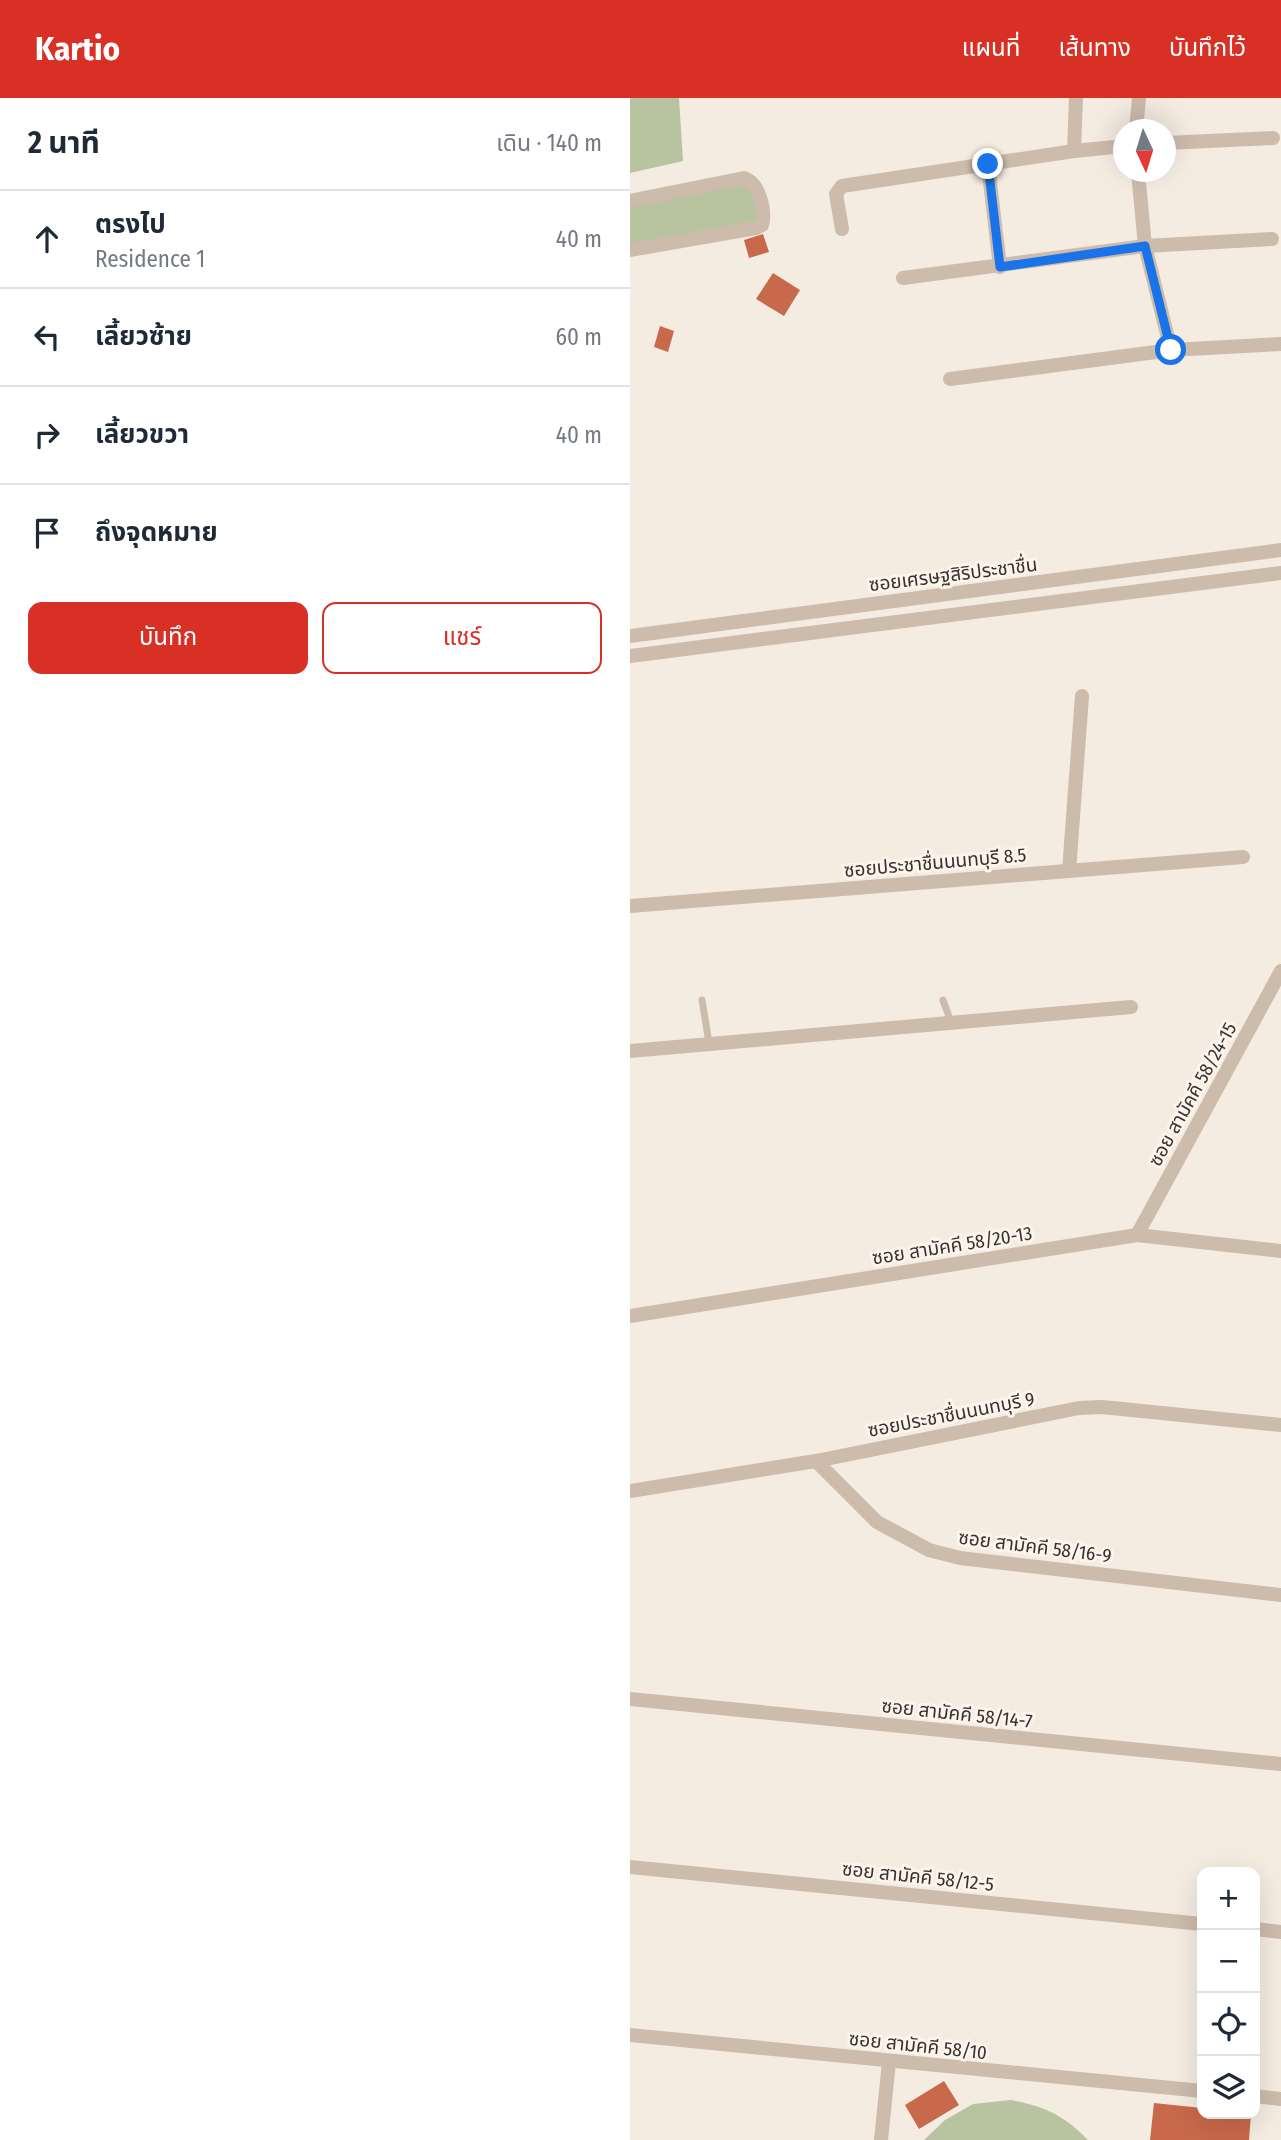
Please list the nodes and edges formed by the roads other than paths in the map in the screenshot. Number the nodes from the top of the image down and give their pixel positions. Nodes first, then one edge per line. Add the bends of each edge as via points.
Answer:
1 (1076, 98) edge
2 (1139, 98) edge
3 (1137, 119) edge
4 (1273, 138) dead end
5 (1176, 143) edge
6 (1113, 147) edge
7 (1074, 151) junction
8 (988, 164) junction
9 (1139, 182) edge
10 (630, 201) edge
11 (842, 229) dead end
12 (1272, 239) dead end
13 (1145, 246) junction
14 (630, 250) edge
15 (1000, 267) junction
16 (902, 278) dead end
17 (1281, 344) edge
18 (1171, 350) junction
19 (950, 379) dead end
20 (1281, 550) edge
21 (1281, 573) edge
22 (630, 636) edge
23 (630, 656) edge
24 (1082, 696) dead end
25 (1243, 857) dead end
26 (1069, 871) junction
27 (630, 906) edge
28 (1281, 971) edge
29 (702, 1000) dead end
30 (943, 1000) dead end
31 (1131, 1007) dead end
32 (951, 1023) junction
33 (709, 1044) junction
34 (630, 1051) edge
35 (1137, 1235) junction
36 (1281, 1251) edge
37 (630, 1316) edge
38 (1281, 1425) edge
39 (816, 1461) junction
40 (630, 1491) edge
41 (1281, 1595) edge
42 (630, 1699) edge
43 (1281, 1764) edge
44 (630, 1867) edge
45 (1197, 1924) edge
46 (1260, 1930) edge
47 (1281, 1932) edge
48 (630, 2035) edge
49 (889, 2062) junction
50 (1197, 2091) edge
51 (1260, 2097) edge
52 (1281, 2099) edge
53 (881, 2140) edge

1 - 7 street
2 - 3 street
4 - 5 street
6 - 7 street
7 - 8 street
8 - 11 street via 842,186 836,194
8 - 15 street
9 - 13 street
10 - 14 street via 744,178 756,186 764,218 755,228
12 - 13 street
13 - 15 street
13 - 18 street
15 - 16 street
17 - 18 street
18 - 19 street
20 - 22 street, ซอยเศรษฐสิริประชาชื่น
21 - 23 street
24 - 26 street
25 - 26 street, ซอยประชาชื่นนนทบุรี 8.5
26 - 27 street, ซอยประชาชื่นนนทบุรี 8.5
28 - 35 street, ซอย สามัคคี 58/24-15
29 - 33 lane
30 - 32 lane
31 - 32 street
32 - 33 street
33 - 34 street
35 - 36 street, ซอย สามัคคี 58/20-13
35 - 37 street, ซอย สามัคคี 58/20-13
38 - 39 street, ซอยประชาชื่นนนทบุรี 9 via 1102,1406
39 - 40 street, ซอยประชาชื่นนนทบุรี 9
39 - 41 street, ซอย สามัคคี 58/16-9 via 877,1522 929,1550 960,1558
42 - 43 street, ซอย สามัคคี 58/14-7
44 - 45 street, ซอย สามัคคี 58/12-5
46 - 47 street
48 - 49 street, ซอย สามัคคี 58/10
49 - 50 street, ซอย สามัคคี 58/10
49 - 53 street
51 - 52 street

